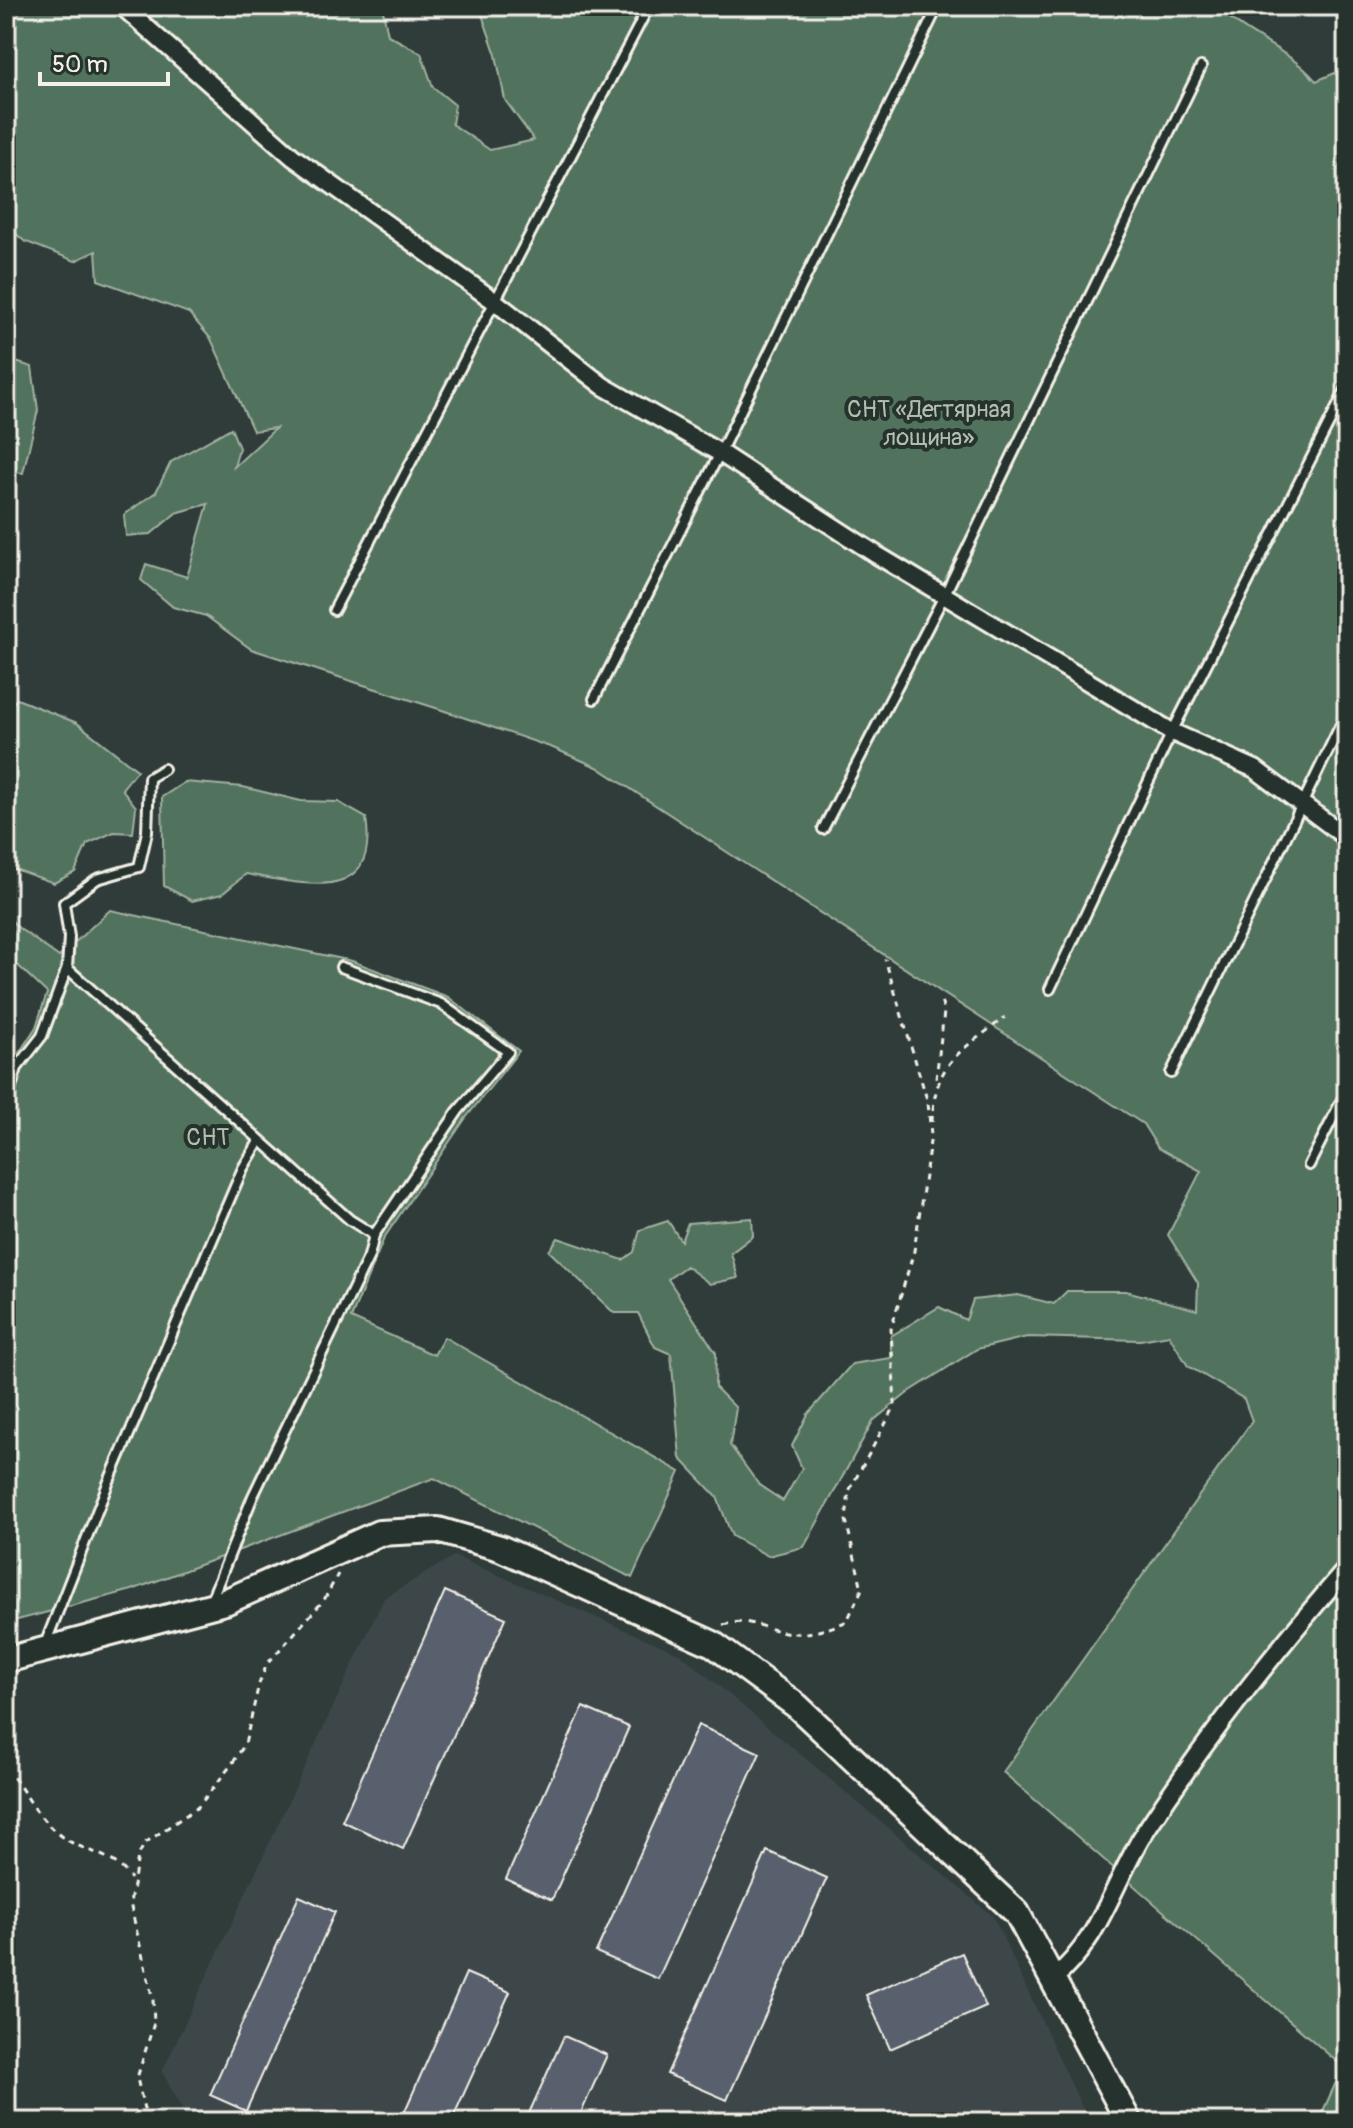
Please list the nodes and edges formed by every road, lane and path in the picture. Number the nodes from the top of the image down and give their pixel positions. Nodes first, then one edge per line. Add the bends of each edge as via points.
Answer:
1 (122, 6) edge
2 (649, 6) edge
3 (938, 6) edge
4 (1201, 67) dead end
5 (493, 300) junction
6 (1347, 388) edge
7 (720, 453) junction
8 (945, 594) junction
9 (334, 610) dead end
10 (594, 699) dead end
11 (1347, 712) edge
12 (1172, 732) junction
13 (164, 769) dead end
14 (1301, 803) junction
15 (823, 829) dead end
16 (1347, 838) edge
17 (885, 959) dead end
18 (341, 967) dead end
19 (67, 968) junction
20 (1050, 989) dead end
21 (940, 996) dead end
22 (1005, 1017) dead end
23 (1171, 1073) dead end
24 (934, 1090) junction
25 (1347, 1090) edge
26 (6, 1103) edge
27 (931, 1135) junction
28 (260, 1140) junction
29 (1309, 1165) dead end
30 (374, 1235) junction
31 (341, 1550) junction
32 (1347, 1568) edge
33 (209, 1606) junction
34 (692, 1634) junction
35 (43, 1650) junction
36 (6, 1660) edge
37 (6, 1768) edge
38 (131, 1879) junction
39 (1053, 1979) junction
40 (147, 2122) edge
41 (1129, 2122) edge

1 - 5 street via 293,157
2 - 5 lane
3 - 7 lane
4 - 8 lane
5 - 7 street via 603,386
5 - 9 lane
6 - 12 lane
7 - 8 street
7 - 10 lane
8 - 12 street
8 - 15 lane
11 - 14 lane
12 - 14 street via 1255,769
12 - 20 lane
13 - 19 lane via 149,778 147,832 139,867 97,879 64,903
14 - 16 street
14 - 23 lane
17 - 27 path via 928,1103
18 - 30 lane via 441,1004 508,1052 458,1111
19 - 26 lane via 42,1036 17,1068
19 - 28 lane
21 - 24 path via 943,1030
22 - 24 path via 944,1067
24 - 27 path
25 - 29 lane
27 - 34 path via 914,1251 891,1329 895,1406 849,1491 846,1520 862,1589 855,1610 847,1621 827,1630 787,1633 741,1620
28 - 30 lane
28 - 35 lane via 243,1168 107,1486
30 - 33 lane via 369,1256 253,1496
31 - 33 street
31 - 34 street via 379,1533 438,1530 500,1548
31 - 38 path via 337,1576 324,1600 267,1664 245,1744 198,1807 145,1843
32 - 39 street via 1197,1757 1144,1833 1105,1912 1072,1963
33 - 35 street
34 - 39 street via 797,1706 1017,1913
35 - 36 street
37 - 38 path via 50,1827 64,1839 112,1860
38 - 40 path via 132,1923 153,2000 154,2023 137,2078
39 - 41 street

